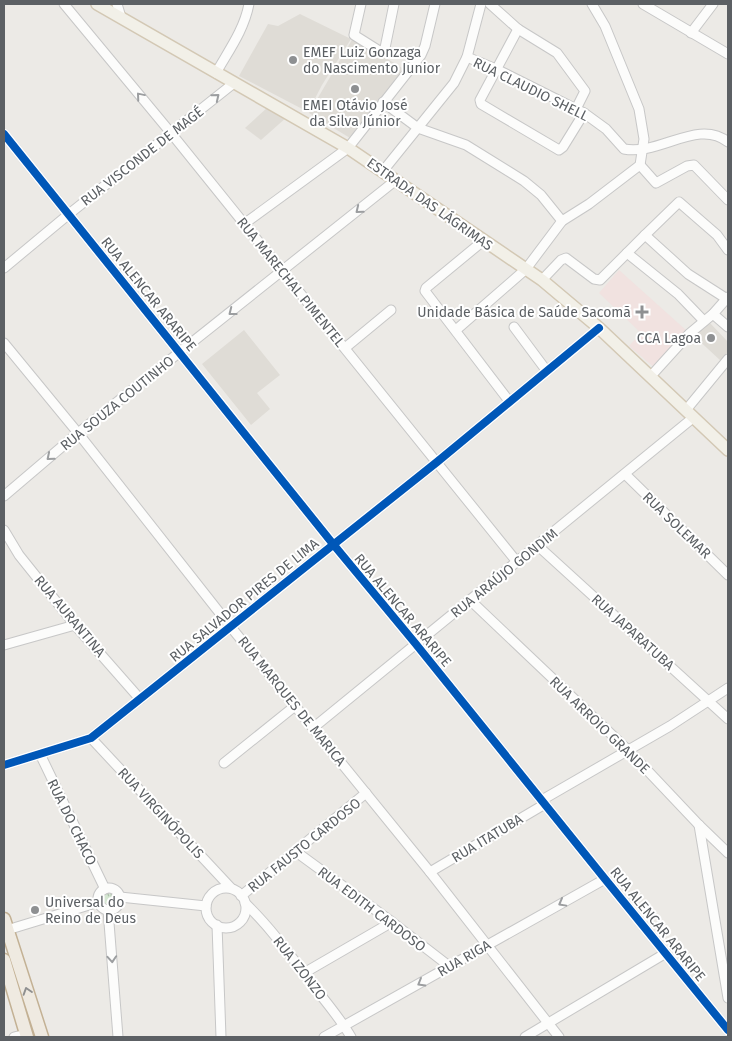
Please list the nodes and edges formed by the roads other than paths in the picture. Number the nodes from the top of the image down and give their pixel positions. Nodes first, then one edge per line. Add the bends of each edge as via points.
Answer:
1 (64, 4) edge
2 (97, 4) edge
3 (118, 4) edge
4 (249, 4) edge
5 (360, 4) edge
6 (394, 4) edge
7 (435, 4) edge
8 (481, 4) edge
9 (490, 4) edge
10 (592, 4) edge
11 (645, 4) edge
12 (713, 4) edge
13 (121, 17) junction
14 (518, 28) junction
15 (691, 33) junction
16 (728, 54) edge
17 (468, 57) junction
18 (496, 69) junction
19 (216, 73) junction
20 (234, 83) junction
21 (383, 102) junction
22 (580, 111) junction
23 (418, 128) junction
24 (171, 133) junction
25 (4, 134) edge
26 (728, 142) edge
27 (348, 148) junction
28 (642, 150) junction
29 (640, 165) junction
30 (383, 171) junction
31 (396, 180) junction
32 (728, 200) edge
33 (69, 214) junction
34 (562, 221) junction
35 (244, 224) junction
36 (645, 235) junction
37 (483, 240) junction
38 (728, 250) edge
39 (627, 253) junction
40 (4, 268) edge
41 (526, 269) junction
42 (282, 272) junction
43 (542, 280) junction
44 (727, 298) edge
45 (391, 310) dead end
46 (713, 314) junction
47 (704, 321) junction
48 (514, 327) dead end
49 (728, 327) edge
50 (599, 328) junction
51 (456, 330) junction
52 (4, 343) edge
53 (345, 348) junction
54 (180, 352) junction
55 (728, 359) edge
56 (546, 370) junction
57 (650, 376) junction
58 (510, 401) junction
59 (690, 414) junction
60 (78, 433) junction
61 (728, 450) edge
62 (436, 462) junction
63 (625, 474) junction
64 (4, 496) edge
65 (4, 530) edge
66 (333, 544) junction
67 (537, 545) junction
68 (517, 562) junction
69 (728, 576) edge
70 (470, 600) junction
71 (75, 625) junction
72 (230, 626) junction
73 (415, 643) junction
74 (4, 645) edge
75 (728, 688) edge
76 (140, 699) junction
77 (710, 701) junction
78 (295, 706) junction
79 (728, 719) edge
80 (313, 728) junction
81 (91, 738) junction
82 (628, 751) junction
83 (40, 754) junction
84 (224, 763) dead end
85 (4, 765) edge
86 (366, 793) junction
87 (543, 802) junction
88 (700, 825) junction
89 (295, 852) junction
90 (728, 853) edge
91 (430, 872) junction
92 (605, 879) junction
93 (231, 888) junction
94 (104, 889) junction
95 (120, 897) junction
96 (243, 899) junction
97 (99, 902) junction
98 (206, 906) junction
99 (108, 910) junction
100 (392, 922) junction
101 (5, 924) edge
102 (217, 925) junction
103 (487, 944) junction
104 (666, 953) junction
105 (4, 960) edge
106 (449, 966) junction
107 (304, 973) junction
108 (728, 998) edge
109 (549, 1024) junction
110 (344, 1026) junction
111 (728, 1030) edge
112 (22, 1036) edge
113 (42, 1037) edge
114 (118, 1037) edge
115 (221, 1037) edge
116 (324, 1037) edge
117 (351, 1037) edge
118 (525, 1037) edge
119 (560, 1037) edge

24 -> 1 street, RUA MARECHAL PIMENTEL
2 - 13 main road, ESTRADA DAS LÁGRIMAS
3 - 13 street
4 - 19 street via 246,20
5 - 6 street via 354,35 381,52 385,48
7 - 21 street via 421,54
8 - 17 street
9 - 14 street
10 - 28 street via 605,26 639,109 644,139
11 - 15 street
12 - 15 street
13 - 19 main road, ESTRADA DAS LÁGRIMAS
14 - 18 street
14 - 22 street via 560,56 585,91
15 - 16 street
17 - 18 street, RUA CLAUDIO SHELL
17 - 23 street via 454,83
18 - 22 street, RUA CLAUDIO SHELL
18 - 22 street via 481,104 558,149 563,147
19 - 20 main road, ESTRADA DAS LÁGRIMAS
24 -> 20 street, RUA VISCONDE DE MAGÉ
20 - 27 main road, ESTRADA DAS LÁGRIMAS
21 - 23 street
21 - 27 street
22 - 28 street, RUA CLAUDIO SHELL via 606,129 624,149
23 - 30 street
23 - 34 street via 478,151 533,188
24 - 33 street, RUA VISCONDE DE MAGÉ
24 - 35 street, RUA MARECHAL PIMENTEL
25 - 33 street, RUA ALENCAR ARARIPE
26 - 28 street via 716,135 705,134
27 - 30 main road, ESTRADA DAS LÁGRIMAS
27 - 35 street
28 - 29 street
29 - 32 street via 656,184 694,165
29 - 34 street
30 - 31 main road, ESTRADA DAS LÁGRIMAS
31 - 37 main road, ESTRADA DAS LÁGRIMAS
31 -> 42 street, RUA SOUZA COUTINHO
33 - 40 street, RUA VISCONDE DE MAGÉ
33 - 54 street, RUA ALENCAR ARARIPE
34 - 41 street
35 - 42 street, RUA MARECHAL PIMENTEL
36 - 38 street via 679,202 717,235
36 - 39 street
36 - 44 street via 688,274
37 - 41 main road, ESTRADA DAS LÁGRIMAS
37 - 51 street via 425,290
39 - 43 street via 600,280 566,258
39 - 47 street via 678,294
41 - 43 main road, ESTRADA DAS LÁGRIMAS
41 - 51 street
42 - 53 street, RUA MARECHAL PIMENTEL
42 -> 54 street, RUA SOUZA COUTINHO
43 - 50 main road, ESTRADA DAS LÁGRIMAS
44 - 46 street
45 - 53 street
46 - 47 street
46 - 49 street
47 - 57 street
48 - 56 street
50 - 56 street, RUA SALVADOR PIRES DE LIMA
50 - 57 main road, ESTRADA DAS LÁGRIMAS
51 - 58 street
52 - 60 street, RUA MARQUES DE MARICA
53 - 62 street, RUA MARECHAL PIMENTEL
54 - 60 street, RUA SOUZA COUTINHO
54 - 66 street, RUA ALENCAR ARARIPE
55 - 59 street, RUA ARAÚJO GONDIM
56 - 58 street, RUA SALVADOR PIRES DE LIMA
57 - 59 main road, ESTRADA DAS LÁGRIMAS
58 - 62 street, RUA SALVADOR PIRES DE LIMA
59 - 61 main road, ESTRADA DAS LÁGRIMAS
59 - 63 street, RUA ARAÚJO GONDIM
60 -> 64 street, RUA SOUZA COUTINHO
60 - 72 street, RUA MARQUES DE MARICA
62 - 66 street, RUA SALVADOR PIRES DE LIMA
62 - 68 street, RUA MARECHAL PIMENTEL
63 - 67 street, RUA ARAÚJO GONDIM
63 - 69 street, RUA SOLEMAR
65 - 71 street, RUA AURANTINA via 19,555
66 - 72 street, RUA SALVADOR PIRES DE LIMA
66 - 73 street, RUA ALENCAR ARARIPE
67 - 68 street, RUA ARAÚJO GONDIM
67 - 77 street, RUA JAPARATUBA
68 - 70 street, RUA ARAÚJO GONDIM
70 - 73 street, RUA ARAÚJO GONDIM
70 - 82 street, RUA ARROIO GRANDE
71 - 74 street
71 - 76 street, RUA AURANTINA
72 - 76 street, RUA SALVADOR PIRES DE LIMA
72 - 78 street, RUA MARQUES DE MARICA
73 - 80 street, RUA ARAÚJO GONDIM
73 - 87 street, RUA ALENCAR ARARIPE
75 - 77 street, RUA ITATUBA
76 - 81 street, RUA SALVADOR PIRES DE LIMA
77 - 79 street, RUA JAPARATUBA
77 - 82 street, RUA ITATUBA
78 - 80 street, RUA MARQUES DE MARICA
78 - 84 street
80 - 86 street, RUA MARQUES DE MARICA
81 - 83 street, RUA SALVADOR PIRES DE LIMA
81 - 93 street, RUA VIRGINÓPOLIS
82 - 87 street, RUA ITATUBA
82 - 88 street, RUA ARROIO GRANDE
83 - 85 street, RUA SALVADOR PIRES DE LIMA
83 - 94 street, RUA DO CHACO
86 - 89 street, RUA FAUSTO CARDOSO
86 - 91 street, RUA MARQUES DE MARICA
87 - 91 street, RUA ITATUBA
87 - 92 street, RUA ALENCAR ARARIPE
88 - 90 street, RUA ARROIO GRANDE
88 - 108 street
89 - 96 street, RUA FAUSTO CARDOSO
89 - 100 street, RUA EDITH CARDOSO
91 - 103 street, RUA MARQUES DE MARICA
92 -> 103 street, RUA RIGA
92 - 104 street, RUA ALENCAR ARARIPE
93 - 96 street
93 - 98 street via 212,894
94 - 95 street via 114,890
94 - 97 street via 99,895
95 - 98 street
95 - 99 street via 118,905
96 - 102 street via 246,910 238,923 224,927
96 - 107 street, RUA IZONZO
97 - 99 street
97 - 101 street
98 - 102 street via 208,917
99 -> 114 street
100 - 106 street, RUA EDITH CARDOSO
100 - 107 street
113 -> 101 highway
102 - 115 street
103 - 106 street, RUA RIGA
103 - 109 street, RUA MARQUES DE MARICA
104 - 109 street
104 - 111 street, RUA ALENCAR ARARIPE
105 - 112 highway
106 -> 110 street, RUA RIGA
107 - 110 street, RUA IZONZO
109 - 118 street
109 - 119 street, RUA MARQUES DE MARICA
110 - 116 street, RUA RIGA
110 - 117 street, RUA IZONZO

